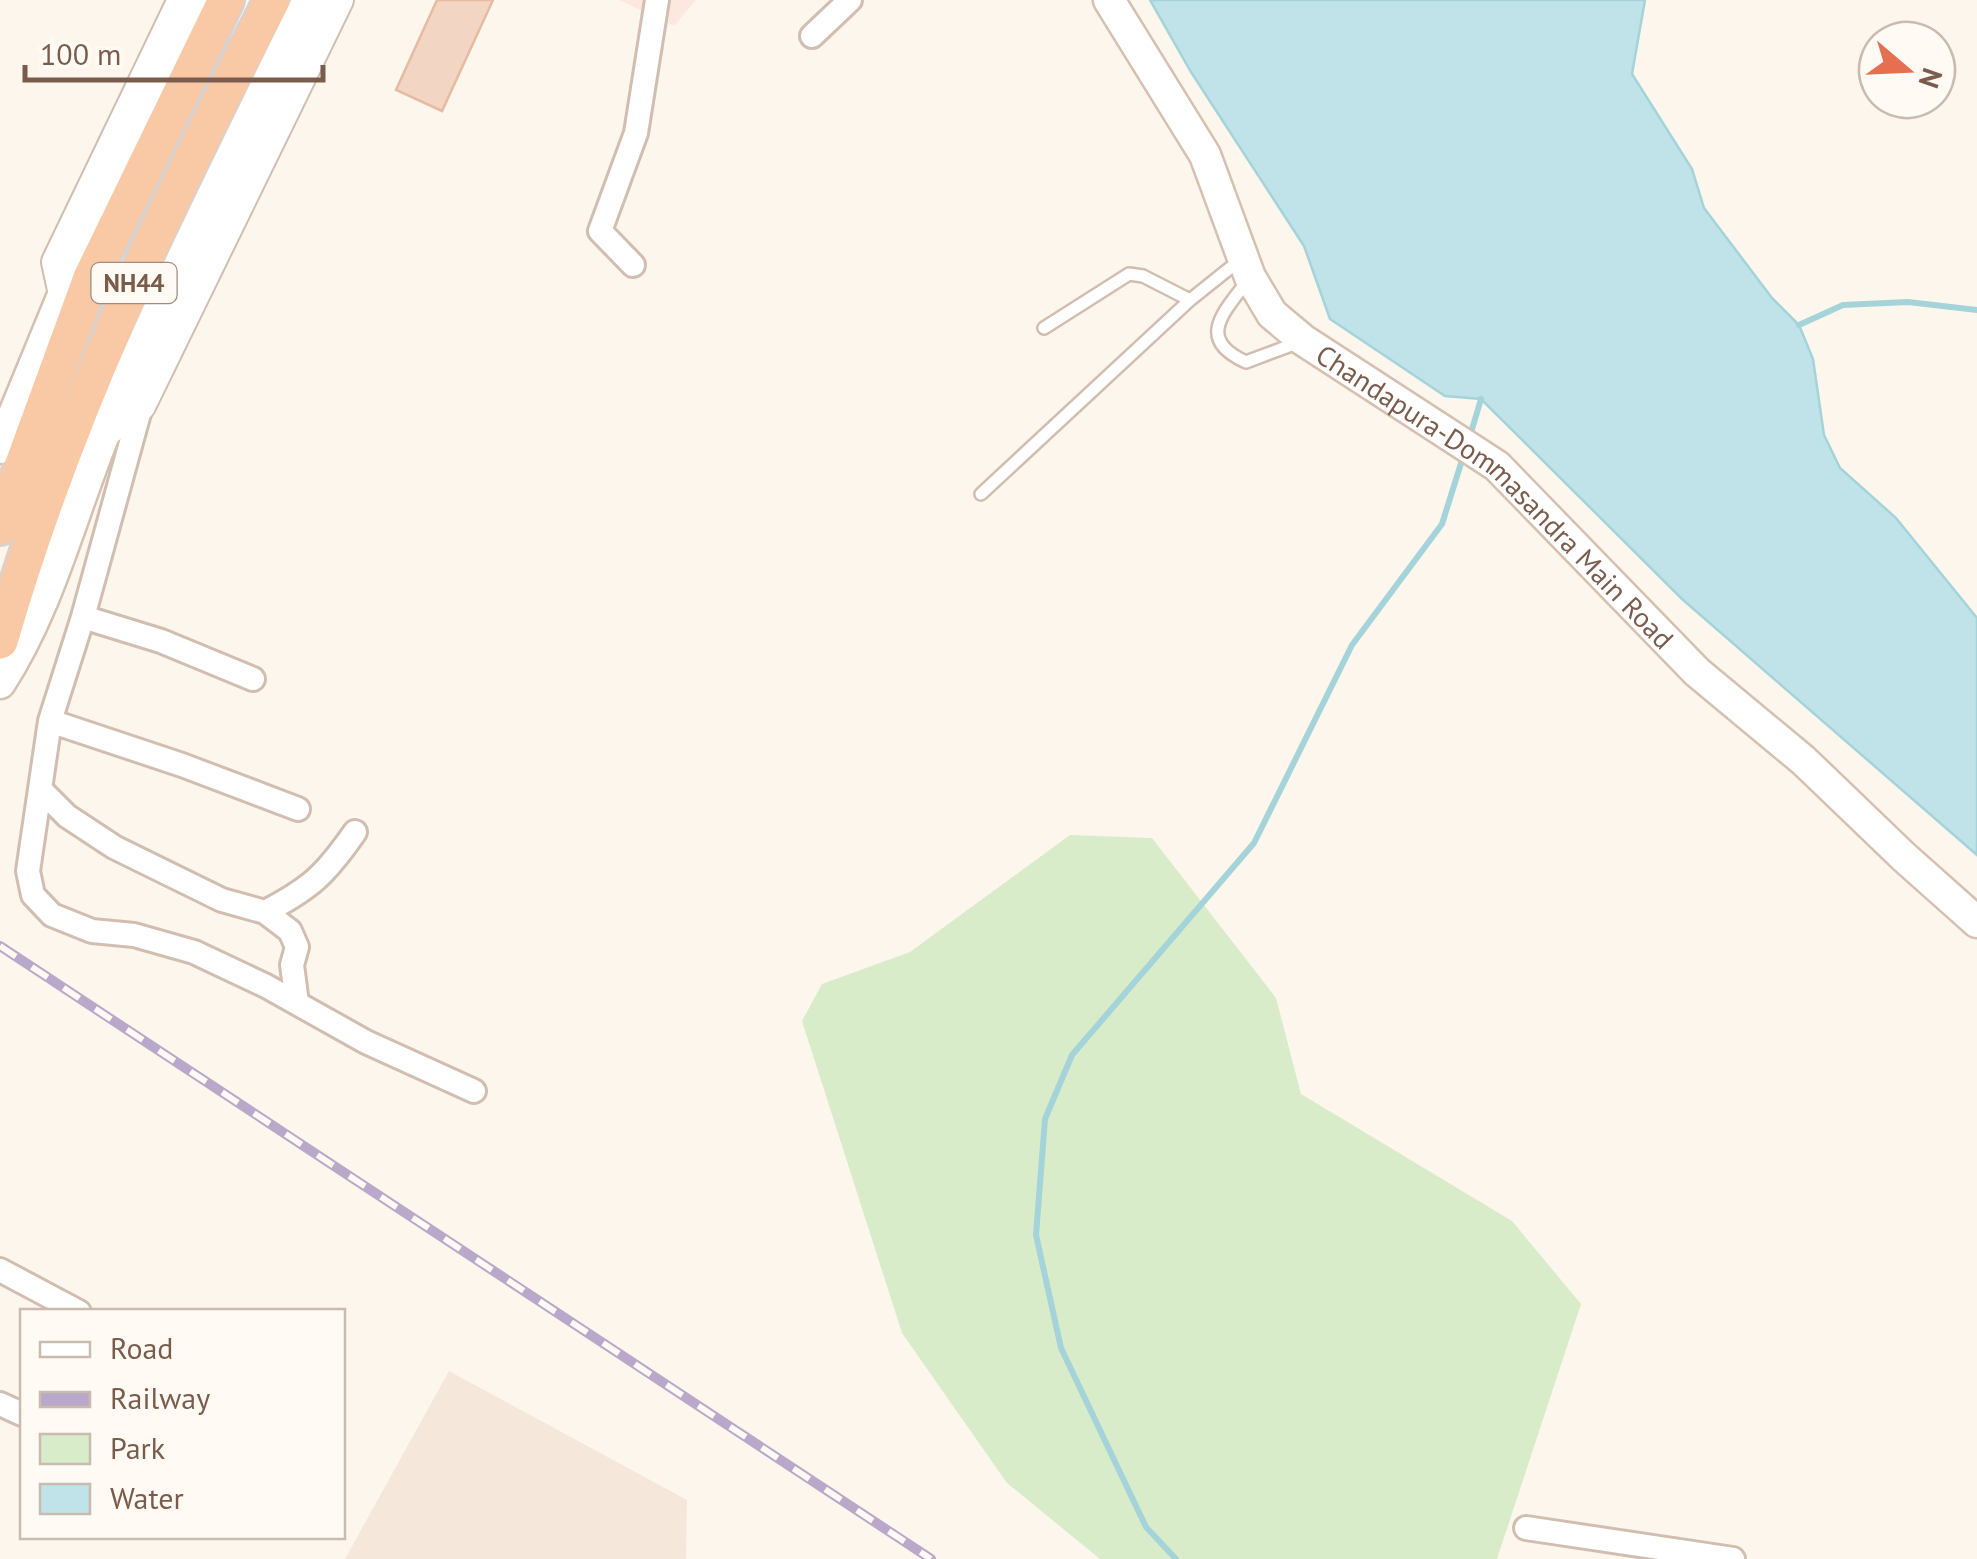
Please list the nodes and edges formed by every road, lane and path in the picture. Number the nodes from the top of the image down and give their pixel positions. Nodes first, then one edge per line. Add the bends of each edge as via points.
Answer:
1 (182, 0) edge
2 (203, 0) edge
3 (226, 0) edge
4 (272, 0) edge
5 (308, 0) edge
6 (339, 0) edge
7 (657, 0) edge
8 (850, 0) edge
9 (1109, 0) edge
10 (812, 36) dead end
11 (633, 265) dead end
12 (1247, 267) junction
13 (63, 294) junction
14 (1190, 300) junction
15 (1044, 328) dead end
16 (1303, 340) junction
17 (141, 406) junction
18 (105, 433) junction
19 (0, 448) edge
20 (981, 494) dead end
21 (0, 527) edge
22 (83, 616) junction
23 (0, 641) edge
24 (252, 679) dead end
25 (0, 683) edge
26 (50, 722) junction
27 (42, 790) junction
28 (298, 809) dead end
29 (355, 832) dead end
30 (265, 912) junction
31 (1977, 922) edge
32 (297, 1002) junction
33 (474, 1091) dead end
34 (0, 1270) edge
35 (73, 1309) edge
36 (1526, 1528) dead end
37 (1734, 1559) edge

1 - 13 street via 56,262
2 - 13 main road
3 - 21 highway, NH44 via 91,278
4 - 23 highway, NH44 via 112,331 56,468
5 - 18 main road
6 - 17 street
7 - 11 street via 636,133 600,231
8 - 10 street
9 - 12 main road, Chandapura-Dommasandra Main Road via 1205,155
12 - 14 lane
12 - 16 main road, Chandapura-Dommasandra Main Road via 1272,314
12 - 16 lane via 1218,320 1217,336 1227,354 1246,362
13 - 19 main road
14 - 15 lane via 1129,274
14 - 20 lane
16 - 31 main road, Chandapura-Dommasandra Main Road via 1496,466 1697,672
17 - 18 street
17 - 22 street
18 - 25 main road via 22,649
22 - 24 street
22 - 26 street
26 - 27 street
26 - 28 street
27 - 30 street via 114,848 222,900
27 - 32 street via 28,871 32,894 52,915 92,931 194,952
29 - 30 street via 304,892
30 - 32 street via 290,931 296,946
32 - 33 street
34 - 35 street
36 - 37 street

